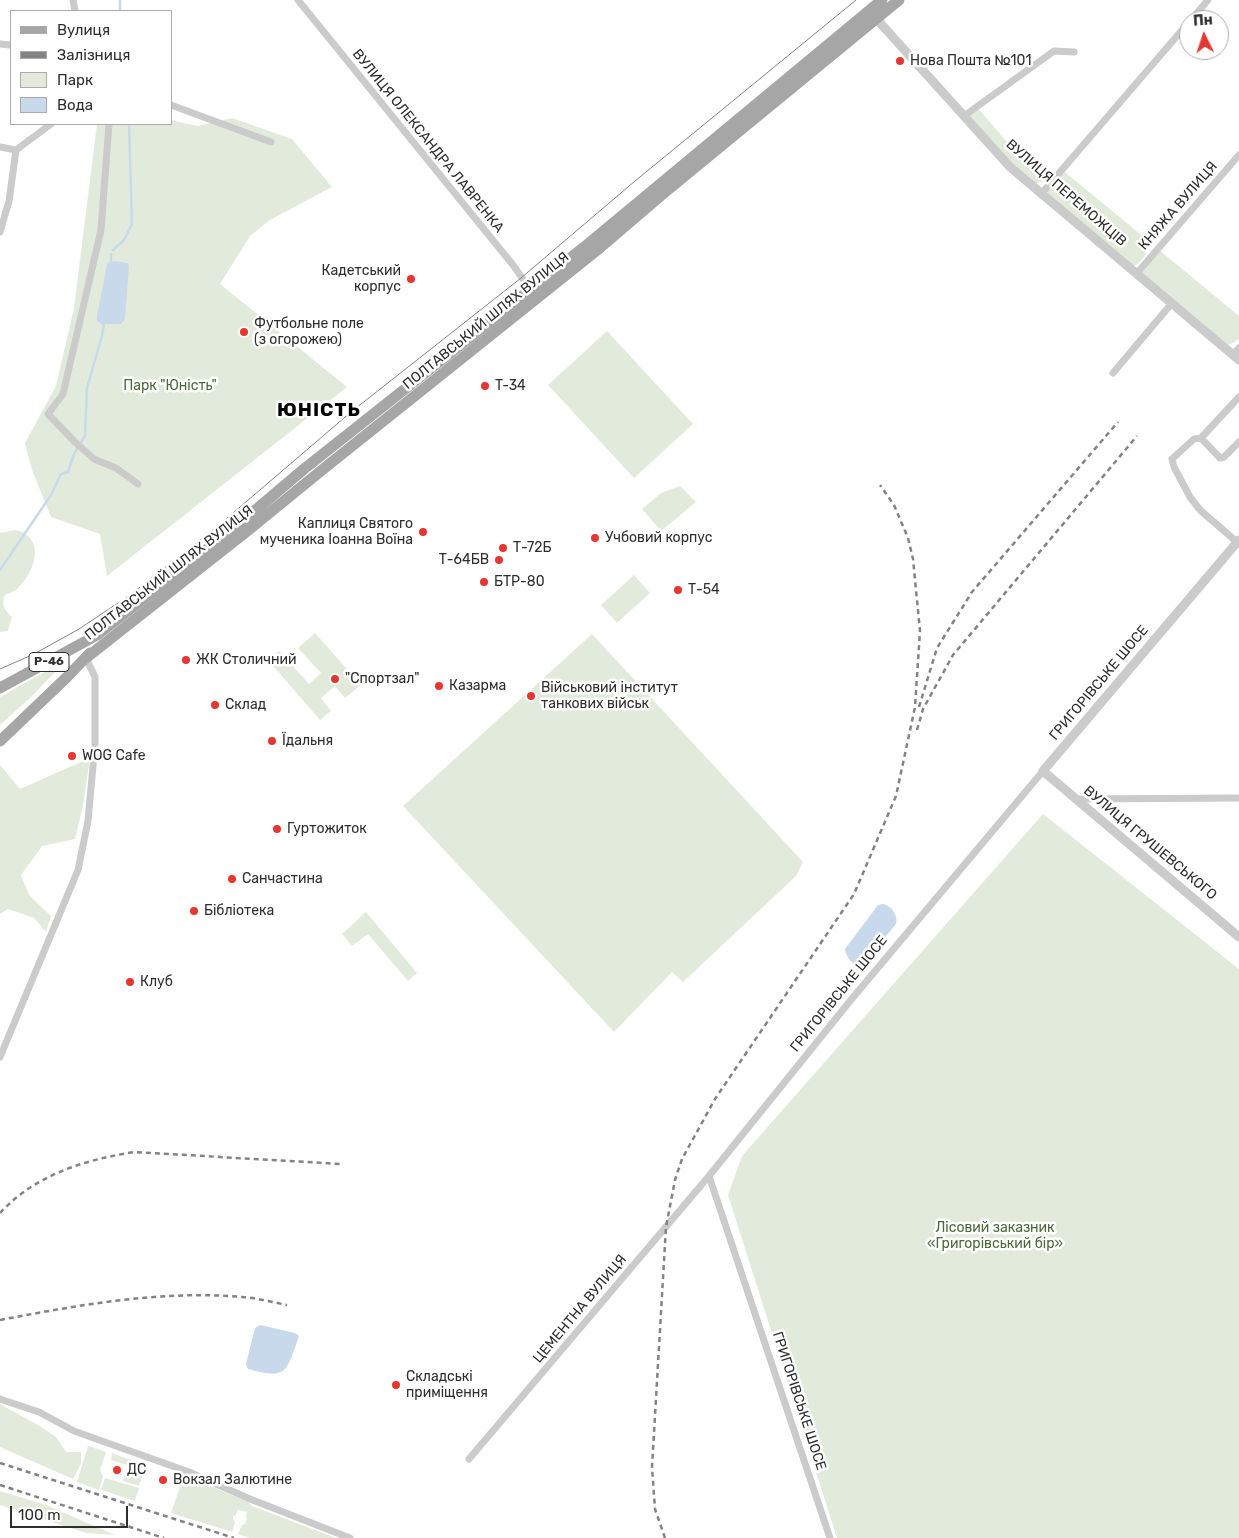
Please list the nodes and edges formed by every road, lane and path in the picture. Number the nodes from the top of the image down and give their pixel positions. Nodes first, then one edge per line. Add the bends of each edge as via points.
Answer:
1 (298, 0) edge
2 (882, 0) edge
3 (899, 0) edge
4 (1208, 0) edge
5 (1199, 10) edge
6 (873, 15) junction
7 (1179, 34) edge
8 (0, 44) edge
9 (10, 45) dead end
10 (1074, 52) dead end
11 (172, 105) edge
12 (964, 116) junction
13 (50, 125) edge
14 (109, 125) edge
15 (271, 142) dead end
16 (0, 147) edge
17 (16, 150) junction
18 (1239, 155) edge
19 (1042, 193) junction
20 (0, 232) edge
21 (1137, 273) junction
22 (534, 294) junction
23 (1172, 303) junction
24 (1237, 354) edge
25 (1113, 373) dead end
26 (1239, 397) edge
27 (1201, 438) junction
28 (1239, 442) edge
29 (138, 484) dead end
30 (1238, 541) edge
31 (125, 613) junction
32 (86, 658) junction
33 (0, 688) edge
34 (0, 741) edge
35 (1043, 771) junction
36 (1239, 798) edge
37 (1077, 799) junction
38 (1239, 937) edge
39 (0, 1057) edge
40 (709, 1176) junction
41 (0, 1399) edge
42 (469, 1459) dead end
43 (350, 1538) edge
44 (830, 1538) edge

1 - 22 street, ВУЛИЦЯ ОЛЕКСАНДРА ЛАВРЕНКА
2 - 6 main road, ПОЛТАВСЬКИЙ ШЛЯХ ВУЛИЦЯ
3 - 6 main road, ПОЛТАВСЬКИЙ ШЛЯХ ВУЛИЦЯ
4 - 5 street
6 - 12 street, ВУЛИЦЯ ПЕРЕМОЖЦІВ
6 - 22 main road, ПОЛТАВСЬКИЙ ШЛЯХ ВУЛИЦЯ via 596,251
7 - 19 street
8 - 9 street
10 - 12 street via 1054,51
11 - 15 street
12 - 19 street, ВУЛИЦЯ ПЕРЕМОЖЦІВ via 1010,166
13 - 17 street
14 - 29 street via 101,230 64,394 48,414 94,459 116,468
16 - 17 street
17 - 20 street via 9,201
18 - 21 street, КНЯЖА ВУЛИЦЯ
19 - 21 street, ВУЛИЦЯ ПЕРЕМОЖЦІВ
21 - 23 street, ВУЛИЦЯ ПЕРЕМОЖЦІВ
22 - 31 main road, ПОЛТАВСЬКИЙ ШЛЯХ ВУЛИЦЯ / Р-46
22 - 32 main road, ПОЛТАВСЬКИЙ ШЛЯХ ВУЛИЦЯ via 246,532
23 - 24 street, ВУЛИЦЯ ПЕРЕМОЖЦІВ
23 - 25 street
26 - 27 street
27 - 28 street via 1220,458
27 - 30 street via 1194,439 1173,457 1172,463 1200,510
30 - 35 street, ГРИГОРІВСЬКЕ ШОСЕ
31 - 32 main road, ПОЛТАВСЬКИЙ ШЛЯХ ВУЛИЦЯ
31 - 33 main road, Р-46 via 89,640
32 - 34 main road, ПОЛТАВСЬКИЙ ШЛЯХ ВУЛИЦЯ
32 - 39 street via 96,677 95,744 88,821 78,870
35 - 37 street, ВУЛИЦЯ ГРУШЕВСЬКОГО
35 - 40 street, ГРИГОРІВСЬКЕ ШОСЕ via 850,1001
36 - 37 street
37 - 38 street, ВУЛИЦЯ ГРУШЕВСЬКОГО
40 - 42 street, ЦЕМЕНТНА ВУЛИЦЯ
40 - 44 street, ГРИГОРІВСЬКЕ ШОСЕ
41 - 43 street

